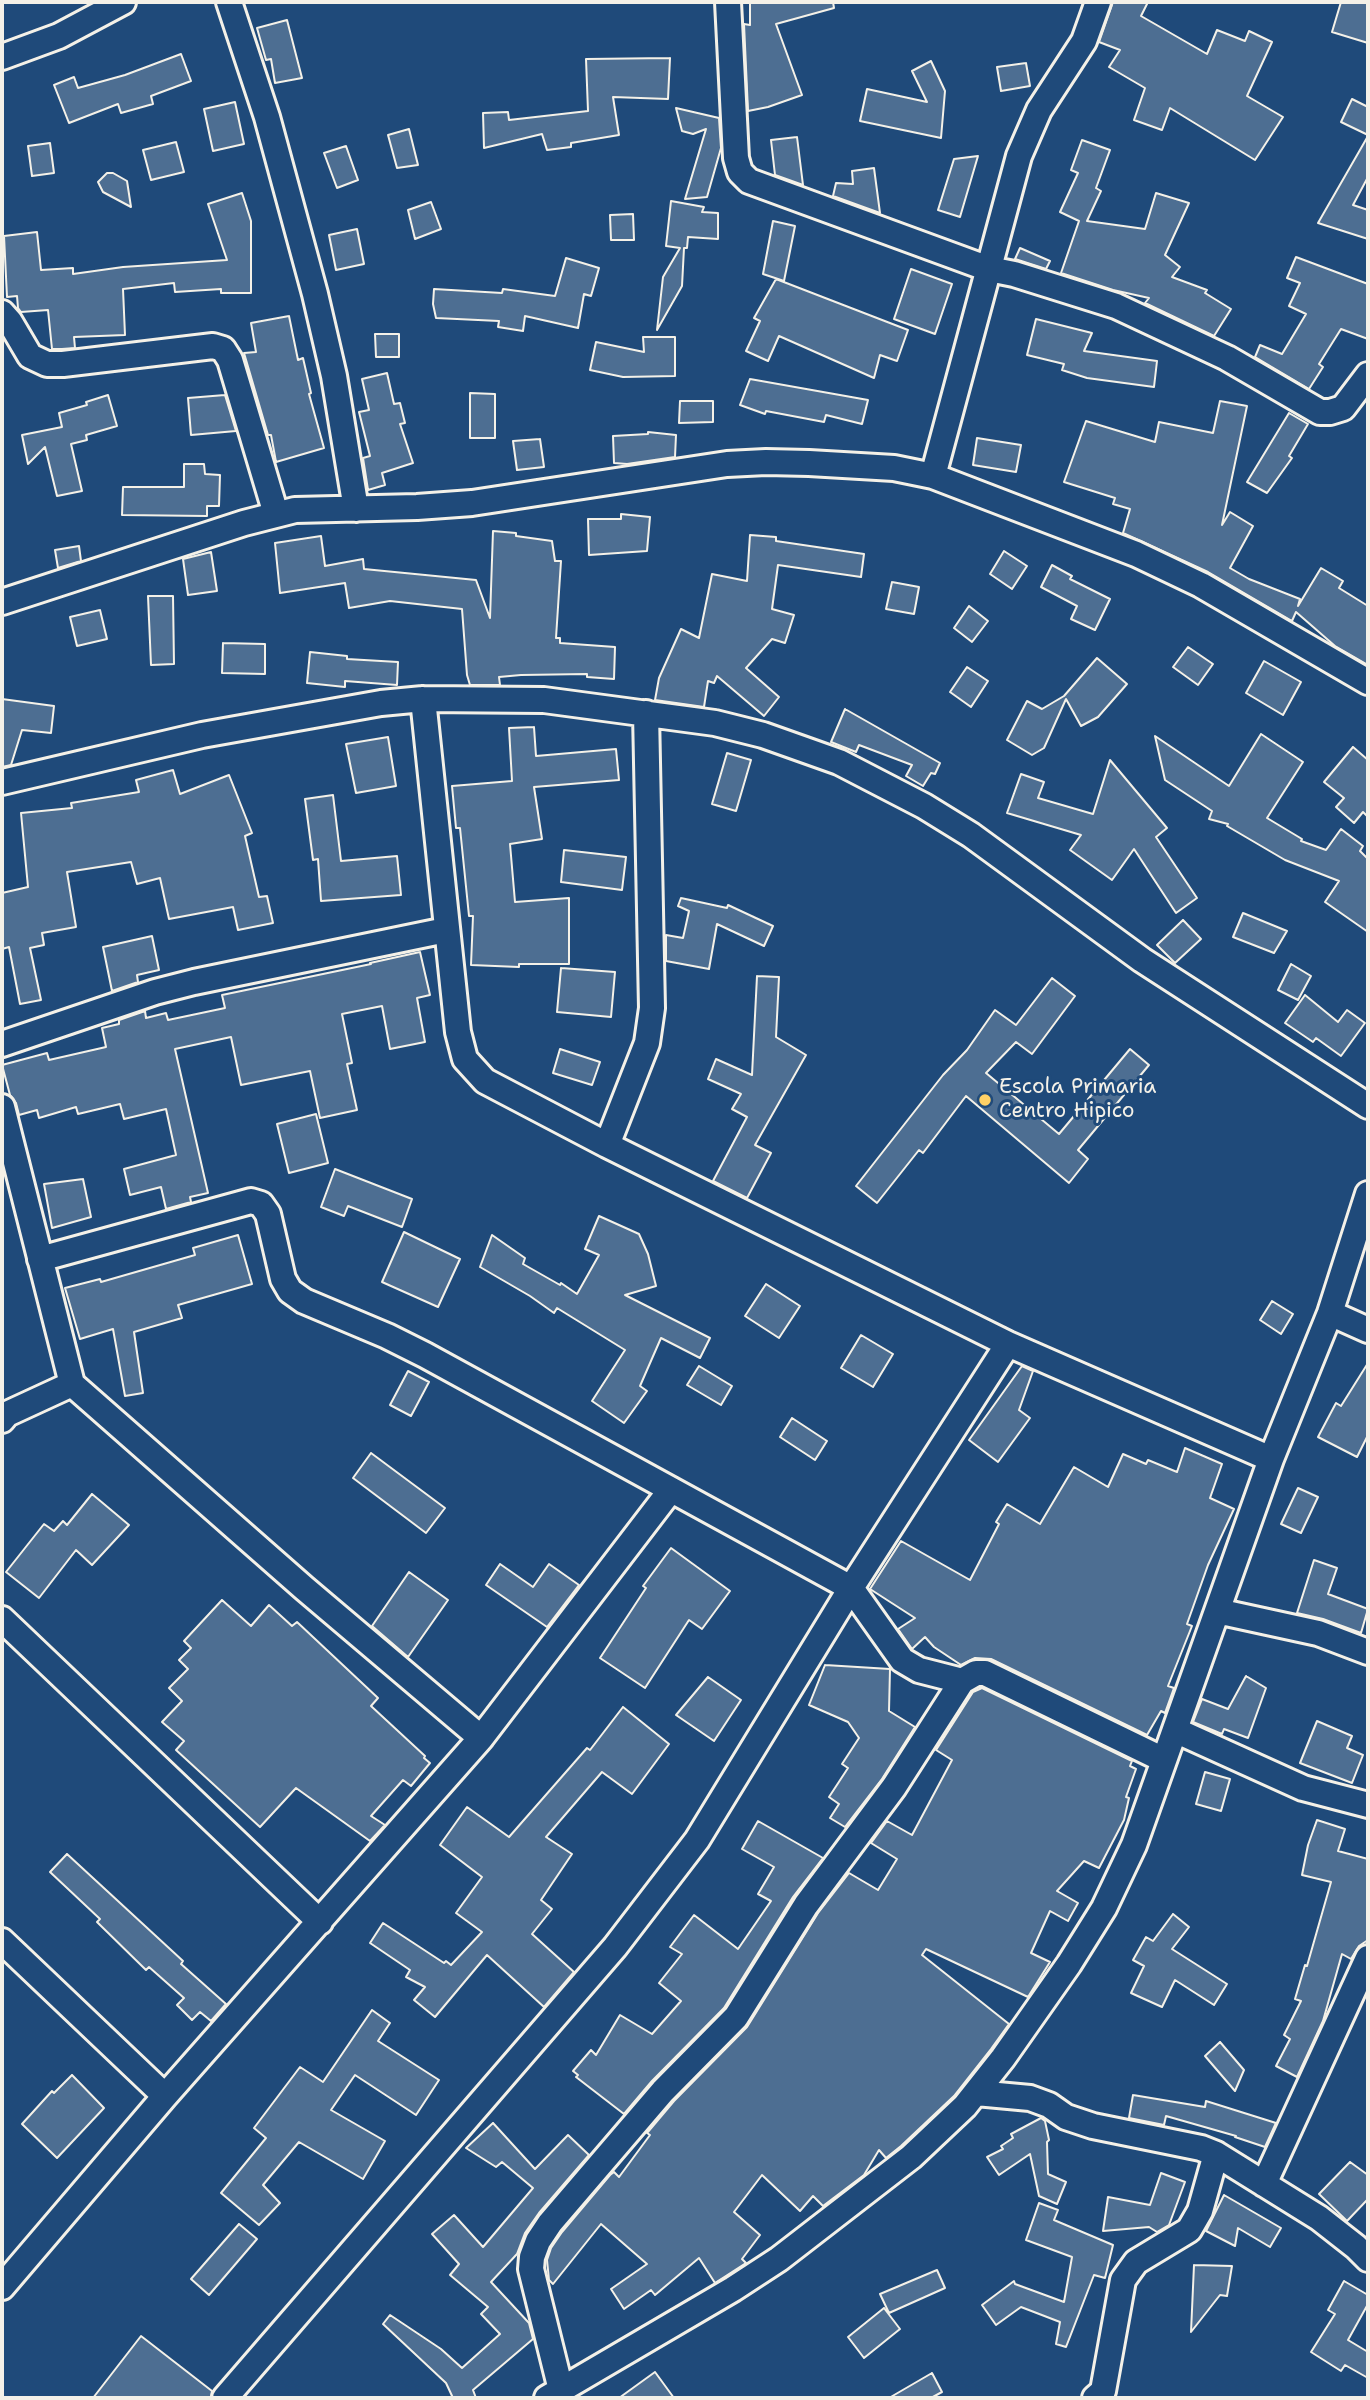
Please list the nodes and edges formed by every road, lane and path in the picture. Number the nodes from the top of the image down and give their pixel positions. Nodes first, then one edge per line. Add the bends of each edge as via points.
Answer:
1 (123, 2) edge
2 (229, 2) edge
3 (728, 2) edge
4 (1098, 2) edge
5 (2, 57) edge
6 (989, 269) junction
7 (2, 313) edge
8 (1368, 375) edge
9 (933, 476) junction
10 (356, 509) junction
11 (276, 514) junction
12 (2, 602) edge
13 (1368, 682) edge
14 (423, 699) junction
15 (646, 713) junction
16 (2, 782) edge
17 (446, 930) junction
18 (2, 1044) edge
19 (1368, 1106) edge
20 (2, 1107) edge
21 (607, 1145) junction
22 (1368, 1194) edge
23 (40, 1259) junction
24 (1330, 1313) junction
25 (1368, 1330) edge
26 (1007, 1344) junction
27 (72, 1384) junction
28 (3, 1416) edge
29 (1271, 1459) junction
30 (670, 1491) junction
31 (851, 1588) junction
32 (1217, 1611) junction
33 (2, 1619) edge
34 (1368, 1652) edge
35 (962, 1681) junction
36 (1175, 1730) junction
37 (481, 1738) junction
38 (1164, 1760) junction
39 (1368, 1805) edge
40 (320, 1922) junction
41 (2, 1941) edge
42 (1368, 1958) edge
43 (976, 2093) junction
44 (165, 2096) junction
45 (1216, 2154) junction
46 (1264, 2184) junction
47 (1368, 2259) edge
48 (2, 2287) edge
49 (554, 2394) edge
50 (225, 2398) edge
51 (1096, 2398) edge

1 - 5 street via 59,36
2 - 10 street via 267,117 315,294
3 - 6 street via 740,172 749,181
4 - 6 street via 1084,41 1039,110 1019,156
6 - 8 street via 1116,306 1227,358 1320,412 1343,408
6 - 9 street
7 - 11 street via 30,356 47,364 212,346 223,349
9 - 10 street via 894,468 740,463 472,503
9 - 13 street via 1158,564
10 - 11 street
11 - 12 street
14 - 15 street via 544,700
14 - 16 street via 202,735
14 - 17 street
15 - 19 street via 763,735 839,761 924,806 1142,960
15 - 21 street via 652,1008 647,1042
17 - 18 street via 181,985
17 - 21 street via 465,1059 485,1081
20 - 23 street
21 - 26 street
22 - 24 street
23 - 27 street
23 - 30 street via 251,1201 261,1204 268,1214 283,1279 304,1301 415,1350
24 - 25 street
24 - 29 street
26 - 29 street
26 - 31 street
27 - 28 street
27 - 37 street
29 - 32 street
30 - 31 street
30 - 37 street
31 - 35 street via 902,1660 919,1670
31 - 50 street via 697,1840 615,1947
32 - 34 street via 1318,1633
32 - 36 street
33 - 40 street
35 - 38 street via 985,1673
35 - 49 street via 894,1787 806,1905 736,2017 663,2091 538,2241 531,2269
36 - 38 street
36 - 39 street via 1284,1780
37 - 40 street
38 - 43 street via 1134,1845 1104,1908
40 - 44 street
41 - 44 street
42 - 46 street
43 - 45 street via 1030,2098 1093,2126
43 - 49 street via 911,2157 779,2259
44 - 48 street
45 - 46 street
45 - 51 street via 1200,2211 1189,2230 1136,2262 1123,2280 1103,2390
46 - 47 street via 1319,2218

